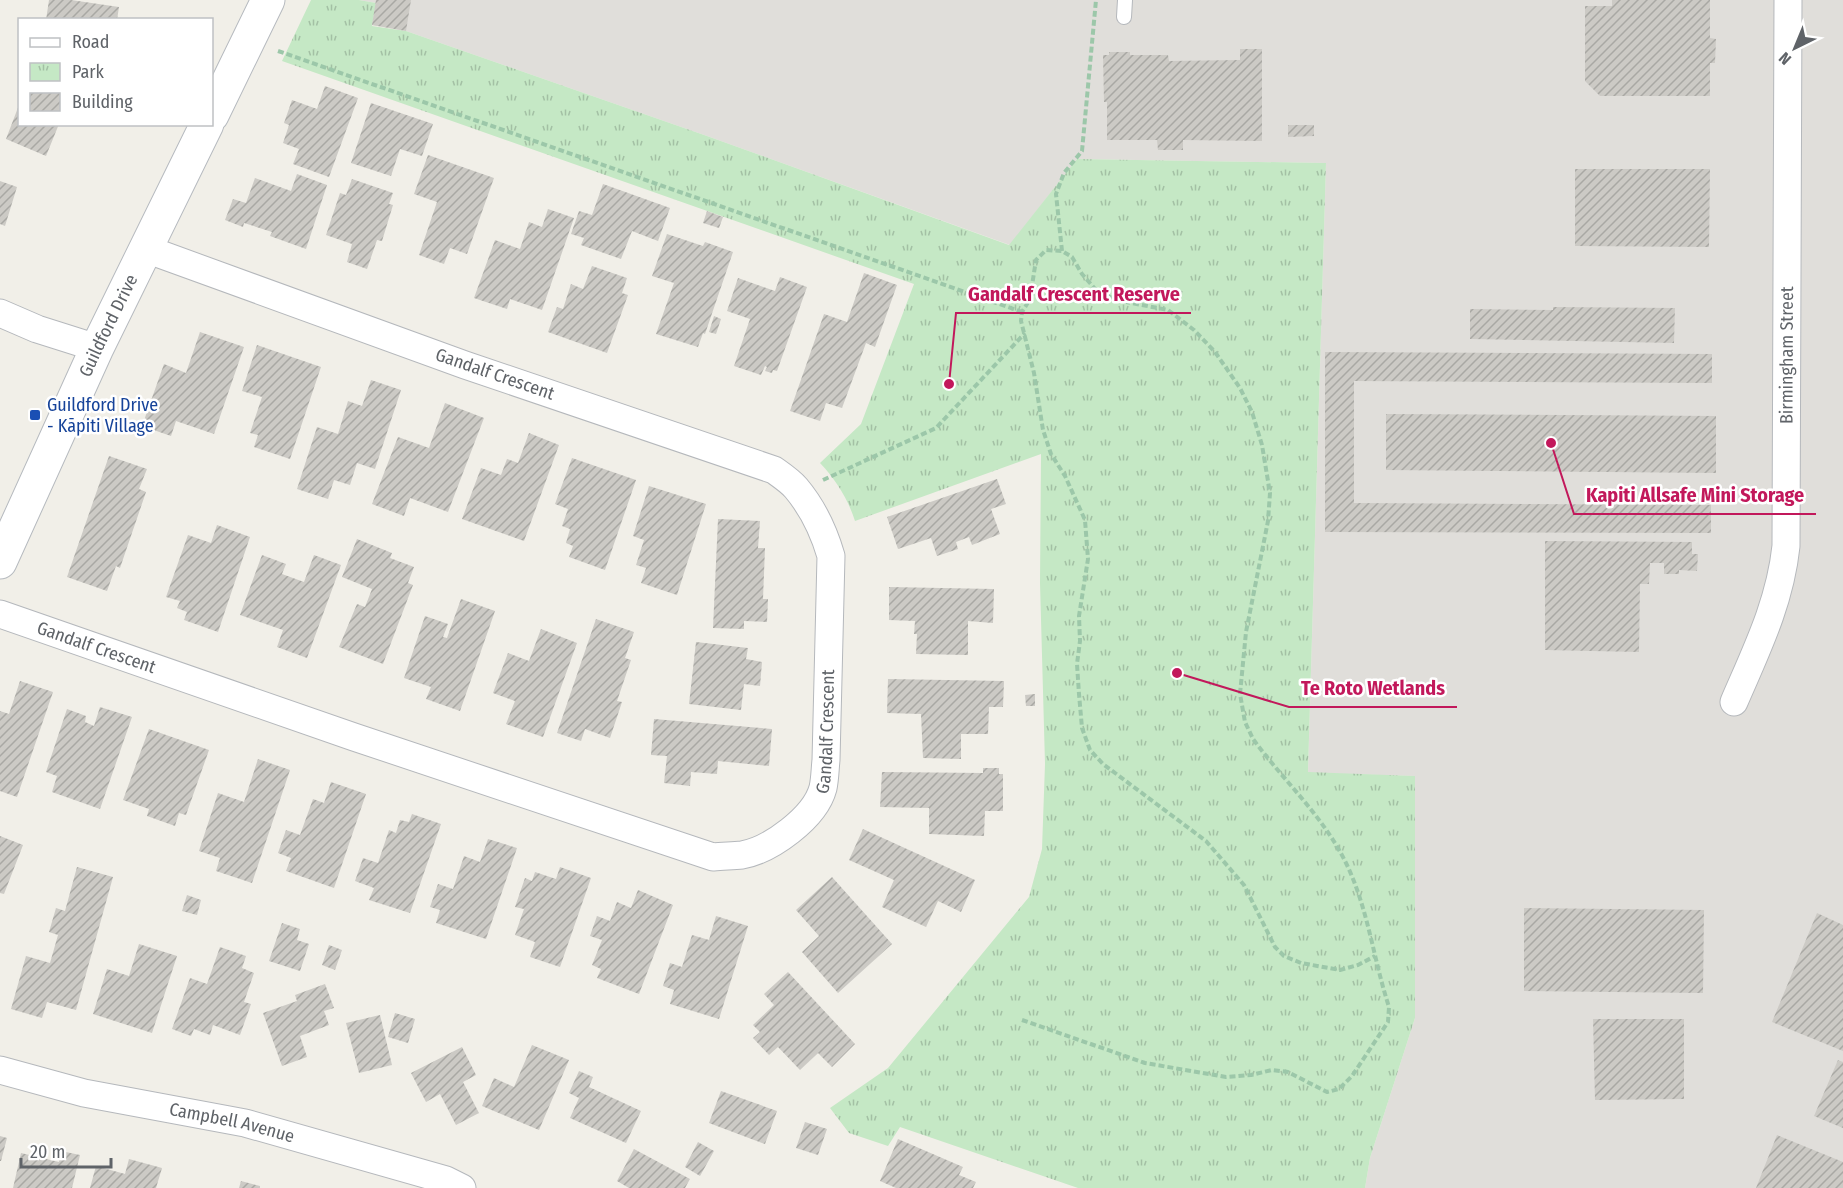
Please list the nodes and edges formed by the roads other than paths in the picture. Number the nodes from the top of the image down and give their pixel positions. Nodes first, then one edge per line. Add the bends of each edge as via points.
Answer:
1 (268, 0) edge
2 (1125, 0) edge
3 (1788, 0) edge
4 (1124, 17) dead end
5 (213, 113) edge
6 (206, 126) edge
7 (146, 249) junction
8 (0, 313) edge
9 (97, 348) junction
10 (0, 562) edge
11 (0, 614) edge
12 (1734, 702) dead end
13 (0, 1070) edge
14 (462, 1188) edge

1 - 5 street
2 - 4 lane
3 - 12 street, Birmingham Street via 1786,546 1771,618
6 - 7 street, Guildford Drive
7 - 9 street, Guildford Drive
7 - 11 street, Gandalf Crescent via 774,470 808,504 831,556 823,790 809,814 766,847 743,855 713,857
8 - 9 street
9 - 10 street, Guildford Drive
13 - 14 street, Campbell Avenue via 84,1093 245,1122 447,1179

